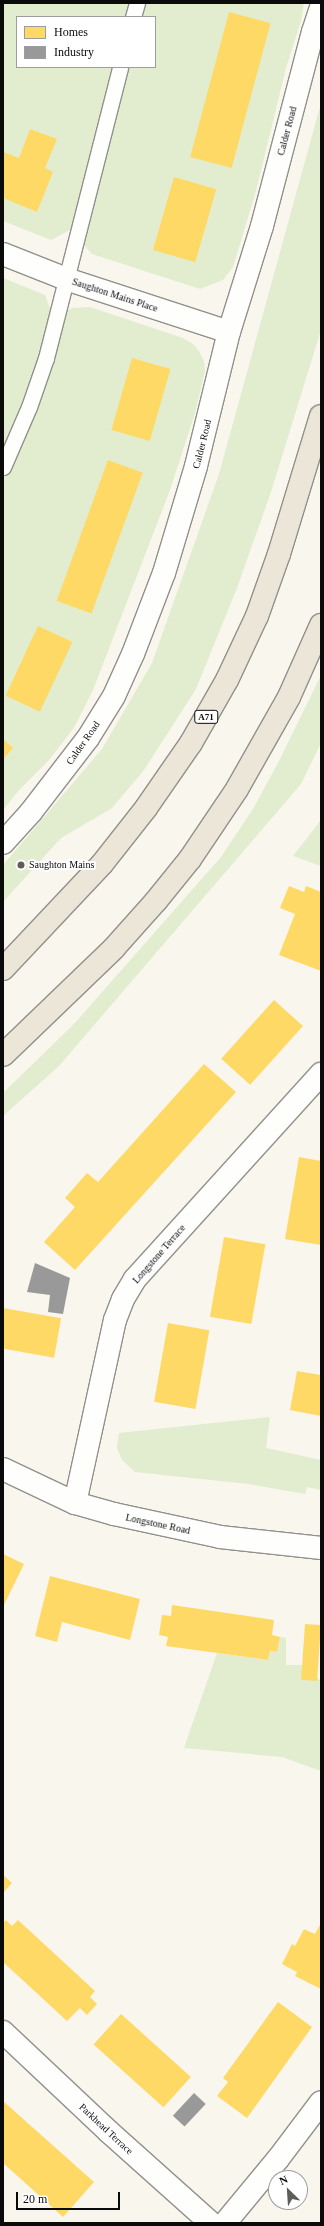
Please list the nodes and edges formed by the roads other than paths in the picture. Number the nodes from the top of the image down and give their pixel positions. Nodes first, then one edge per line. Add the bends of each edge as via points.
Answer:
1 (137, 3) edge
2 (321, 8) edge
3 (133, 16) edge
4 (120, 68) edge
5 (3, 254) edge
6 (66, 279) junction
7 (229, 332) junction
8 (321, 416) edge
9 (3, 467) edge
10 (321, 626) edge
11 (3, 843) edge
12 (3, 969) edge
13 (3, 1055) edge
14 (321, 1074) edge
15 (3, 1469) edge
16 (75, 1503) junction
17 (321, 1548) edge
18 (3, 2032) edge
19 (321, 2102) edge
20 (210, 2223) edge
21 (225, 2223) edge

1 - 3 lane
2 - 7 street, Calder Road via 262,226
4 - 6 lane
5 - 6 street, Saughton Mains Place
6 - 7 street, Saughton Mains Place
6 - 9 lane via 46,358 32,400
7 - 11 street, Calder Road via 196,466 164,573 133,654 114,696 88,738 31,812
8 - 12 main road, A71 via 279,554 257,616 227,680 191,743 146,808 102,864
10 - 13 main road via 289,697 248,770 190,859 114,948
14 - 16 street, Longstone Terrace via 135,1279 123,1299 115,1320
15 - 16 street, Longstone Road
16 - 17 street, Longstone Road via 114,1514 220,1536
18 - 20 street, Parkhead Terrace
19 - 21 street

